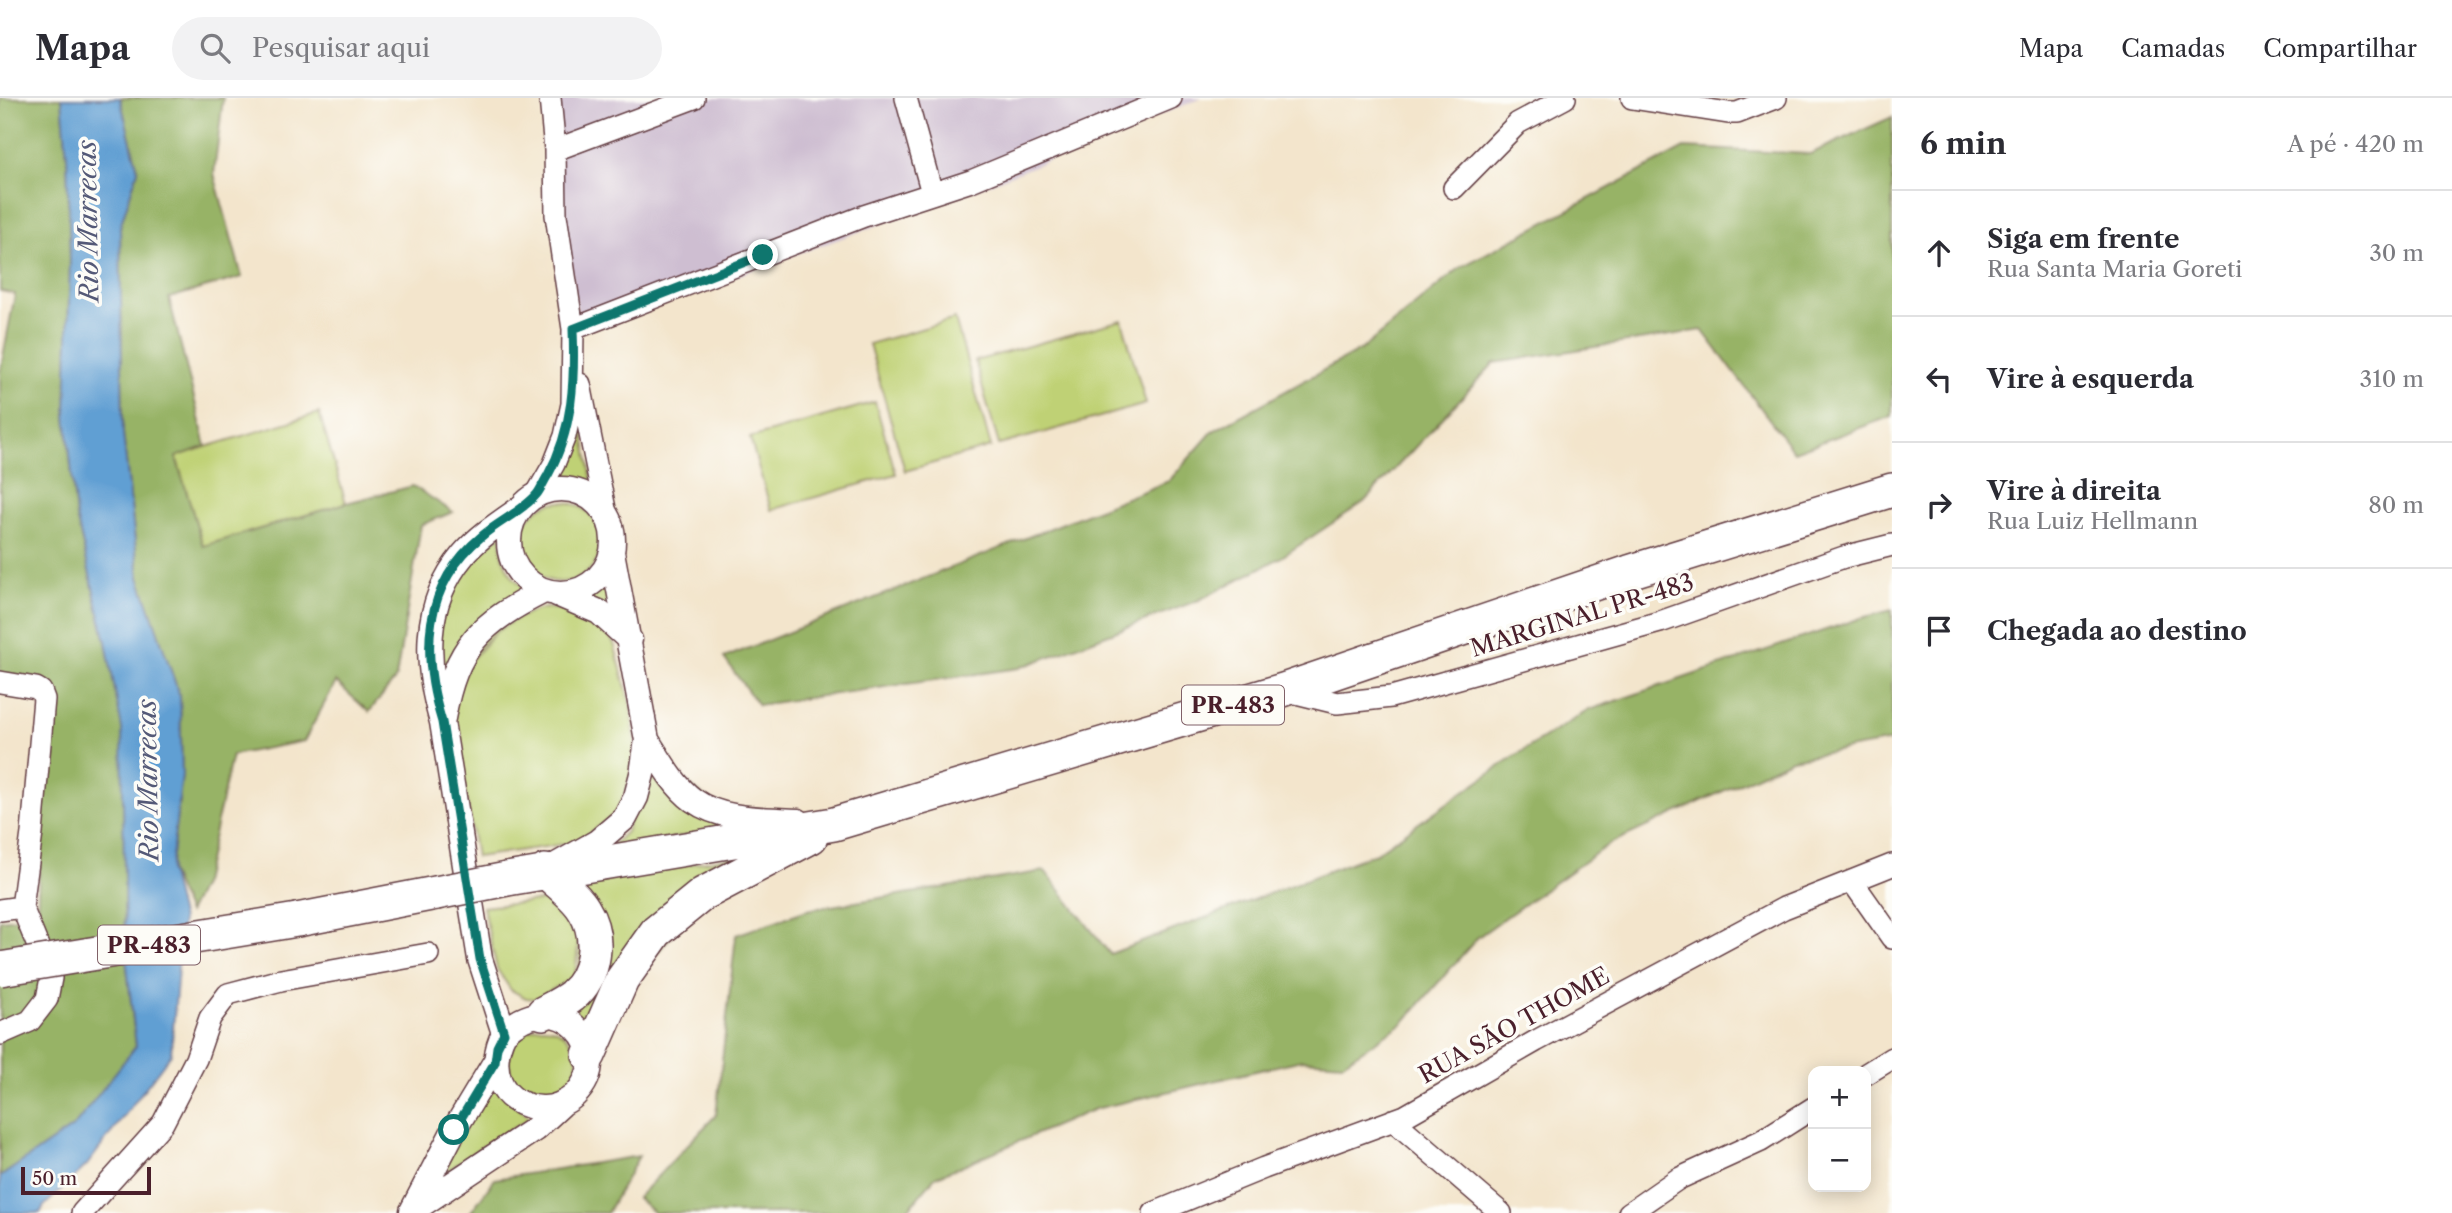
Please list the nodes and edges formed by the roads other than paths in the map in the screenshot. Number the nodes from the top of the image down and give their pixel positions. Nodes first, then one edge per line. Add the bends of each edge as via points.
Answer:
1 (550, 98) edge
2 (695, 98) edge
3 (906, 98) edge
4 (1171, 98) edge
5 (1565, 98) edge
6 (1632, 98) edge
7 (1776, 98) edge
8 (555, 150) junction
9 (1454, 188) dead end
10 (932, 193) junction
11 (573, 329) junction
12 (574, 355) junction
13 (1892, 491) edge
14 (529, 501) junction
15 (606, 514) junction
16 (1892, 545) edge
17 (612, 552) junction
18 (550, 592) junction
19 (630, 640) junction
20 (0, 682) edge
21 (1283, 690) junction
22 (442, 722) junction
23 (647, 740) junction
24 (834, 824) junction
25 (1892, 865) edge
26 (545, 871) junction
27 (1852, 881) junction
28 (22, 907) junction
29 (0, 910) edge
30 (1892, 938) edge
31 (428, 954) dead end
32 (0, 969) edge
33 (543, 1013) junction
34 (504, 1033) junction
35 (0, 1034) edge
36 (590, 1055) junction
37 (1892, 1058) edge
38 (495, 1062) junction
39 (1871, 1071) edge
40 (561, 1105) junction
41 (1808, 1111) edge
42 (1393, 1120) junction
43 (411, 1212) edge
44 (82, 1213) edge
45 (1154, 1213) edge
46 (1501, 1213) edge
47 (1629, 1213) edge

1 - 8 street
2 - 8 street
3 - 10 street
4 - 10 street
5 - 9 street via 1518,123
6 - 7 street via 1728,113
8 - 11 street via 556,215
10 - 11 street
11 - 12 street
12 - 14 street via 565,436 554,464
12 - 15 street
13 - 21 highway, PR-483 via 1629,572
14 - 15 street via 562,489 575,491
14 - 18 street via 510,530 510,555 523,577
14 - 22 street via 482,536 444,581 429,637 433,691
15 - 17 street
16 - 21 street, MARGINAL PR-483 via 1844,557 1660,622 1391,697 1337,703
17 - 18 street via 592,583 581,590
17 - 19 street
18 - 19 street via 599,612
18 - 22 street via 512,607 470,643 456,667
19 - 23 street
20 - 28 street via 36,688 44,699
21 - 24 highway, PR-483
22 - 34 street via 480,959
23 - 24 street via 693,800 726,815
23 - 26 street via 636,797 625,818 597,842
24 - 26 highway, PR-483
24 - 36 highway via 703,894 656,932 622,981
25 - 27 street, RUA SÃO THOME
26 - 32 highway, PR-483, bridge via 297,920
26 - 33 highway via 583,908 594,945 583,984
27 - 30 street
27 - 42 street, RUA SÃO THOME via 1784,908
28 - 29 street
28 - 35 street via 51,978 47,999 30,1021
31 - 44 street via 228,994 210,1018 196,1059 163,1123
33 - 34 street via 515,1022
33 - 36 street via 569,1021 579,1030
34 - 38 street
36 - 40 street via 580,1090
37 - 39 street
38 - 40 street via 509,1095 525,1105
38 - 43 street
40 - 43 street via 535,1129
41 - 47 street via 1761,1141 1678,1179
42 - 45 street, RUA SÃO THOME
42 - 46 street

